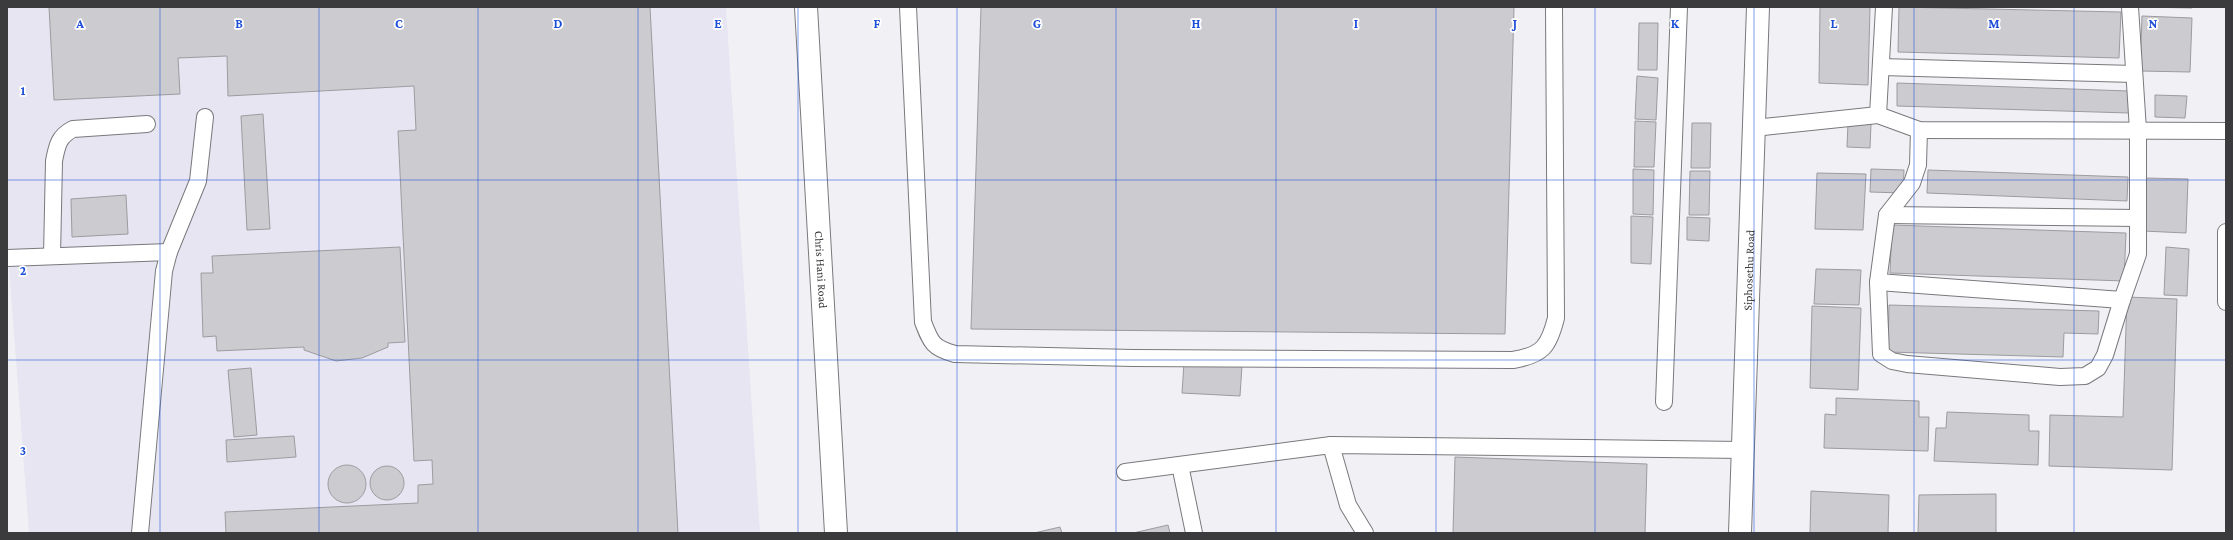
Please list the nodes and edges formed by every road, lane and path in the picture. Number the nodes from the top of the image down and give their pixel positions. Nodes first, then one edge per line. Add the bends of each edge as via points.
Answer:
1 (806, 7) edge
2 (908, 7) edge
3 (1554, 7) edge
4 (1679, 7) edge
5 (1758, 7) edge
6 (1884, 7) edge
7 (2130, 7) edge
8 (1881, 67) junction
9 (2134, 74) junction
10 (1878, 115) junction
11 (205, 116) dead end
12 (147, 124) dead end
13 (1754, 128) junction
14 (1919, 130) junction
15 (2138, 130) junction
16 (2226, 131) edge
17 (1887, 215) junction
18 (2138, 218) junction
19 (2226, 232) edge
20 (168, 252) junction
21 (52, 256) junction
22 (7, 258) edge
23 (1878, 282) junction
24 (2226, 293) edge
25 (2122, 300) junction
26 (1664, 402) dead end
27 (1331, 445) junction
28 (1743, 450) junction
29 (1180, 465) junction
30 (1125, 472) dead end
31 (140, 533) edge
32 (836, 533) edge
33 (1194, 533) edge
34 (1365, 533) edge
35 (1740, 533) edge

1 - 32 street, Chris Hani Road
2 - 3 lane via 923,322 930,340 940,350 955,354 1133,358 1513,360 1530,357 1544,348 1552,335 1556,318
4 - 26 lane
5 - 13 street, Siphosethu Road
6 - 8 lane
7 - 9 lane
8 - 9 lane
8 - 10 lane
9 - 15 lane
10 - 13 lane
10 - 14 lane
11 - 20 lane via 198,182
12 - 21 lane via 73,129 63,134 57,145 54,161
13 - 28 street, Siphosethu Road
14 - 15 lane
14 - 17 lane via 1918,165 1912,182
15 - 16 lane
15 - 18 lane
17 - 18 lane
17 - 23 lane
18 - 25 lane via 2138,254
19 - 24 lane
20 - 21 lane
20 - 31 lane via 164,271
21 - 22 lane
23 - 25 lane
23 - 25 lane via 1881,354 1892,361 2060,377 2085,376 2098,368 2105,355
27 - 28 lane
27 - 29 lane
27 - 34 lane via 1348,505
28 - 35 street, Siphosethu Road
29 - 30 lane
29 - 33 lane

